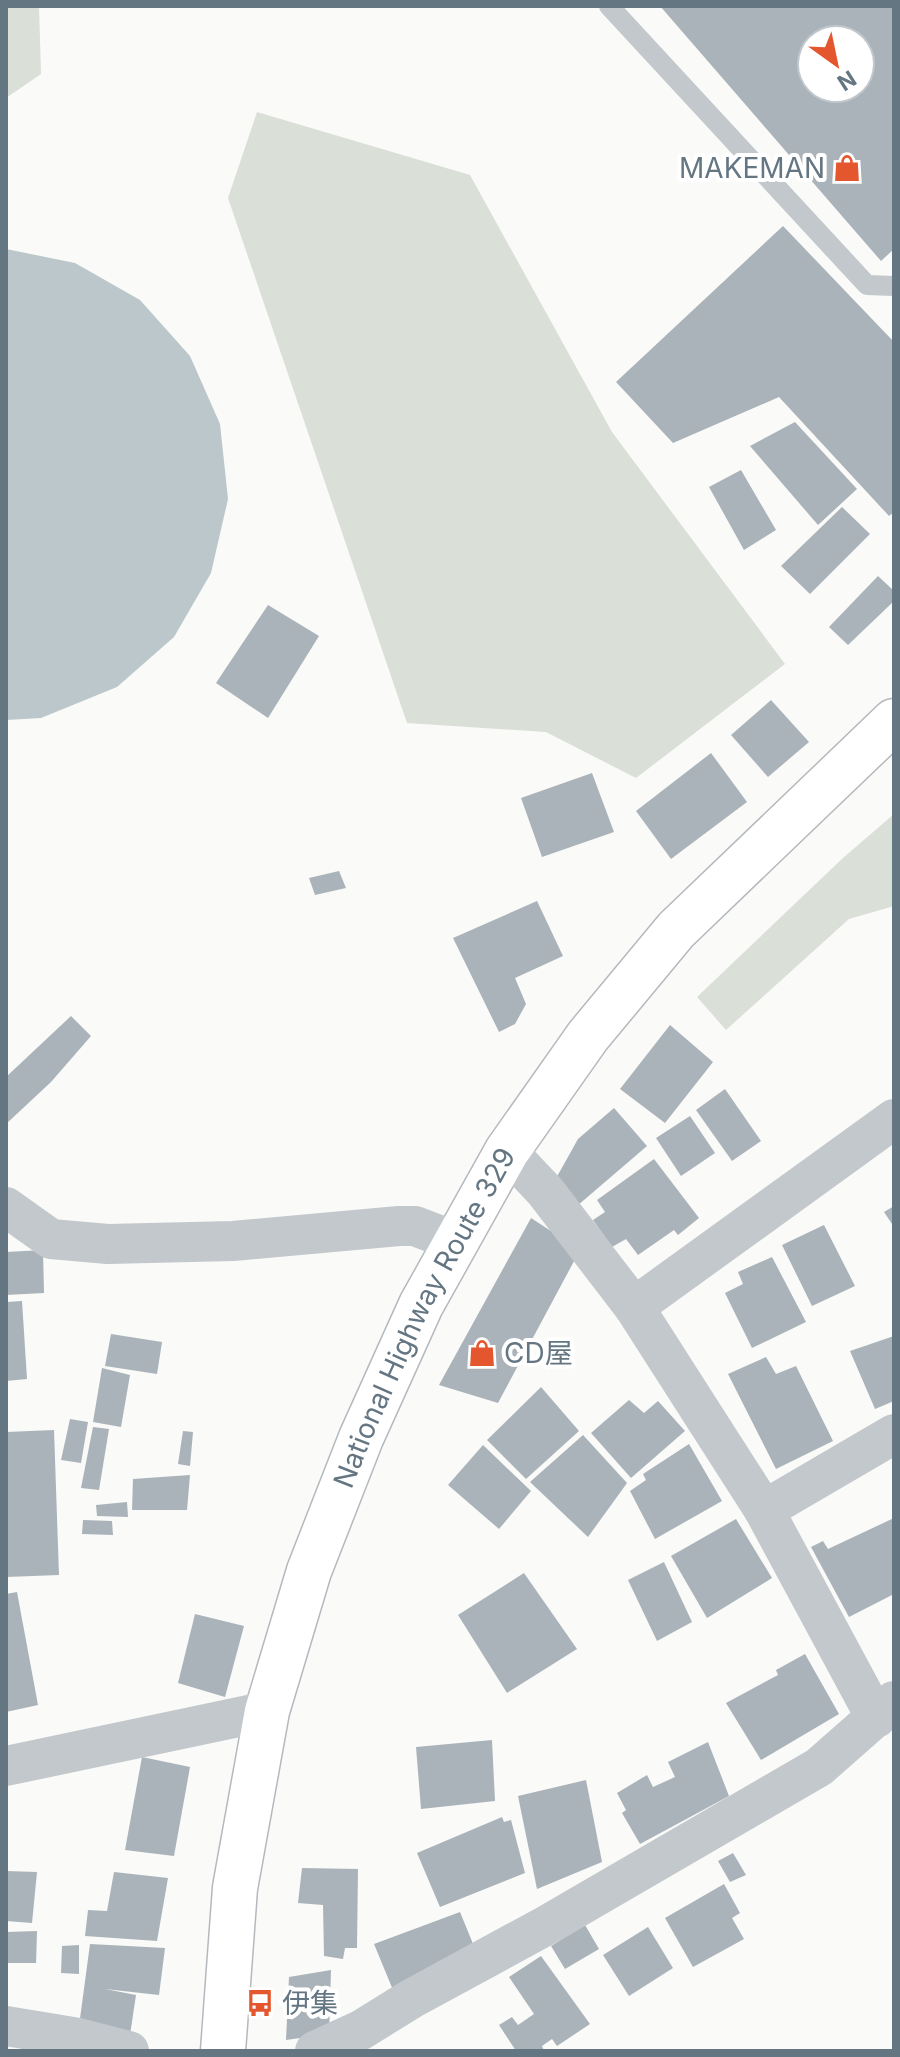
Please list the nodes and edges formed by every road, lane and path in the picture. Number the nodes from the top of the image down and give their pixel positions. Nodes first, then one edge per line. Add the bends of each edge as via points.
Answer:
1 (609, 6) edge
2 (894, 286) edge
3 (894, 721) edge
4 (894, 1119) edge
5 (507, 1151) junction
6 (6, 1207) edge
7 (454, 1241) junction
8 (634, 1307) junction
9 (894, 1434) edge
10 (764, 1510) junction
11 (267, 1711) junction
12 (888, 1713) edge
13 (6, 1766) edge
14 (6, 2026) edge
15 (129, 2051) edge
16 (223, 2051) edge
17 (315, 2051) edge

1 - 2 lane via 867,285
3 - 5 highway, National Highway Route 329 via 676,930 588,1036
4 - 8 street
5 - 7 highway, National Highway Route 329
5 - 8 street via 545,1191
6 - 7 street via 51,1239 108,1244 233,1241 399,1226 415,1226
7 - 11 highway, National Highway Route 329 via 361,1438 309,1571
8 - 10 street
9 - 10 street
10 - 12 street
11 - 13 street
11 - 16 highway, National Highway Route 329 via 235,1888
12 - 17 street via 819,1767 744,1812 361,2030
14 - 15 street

